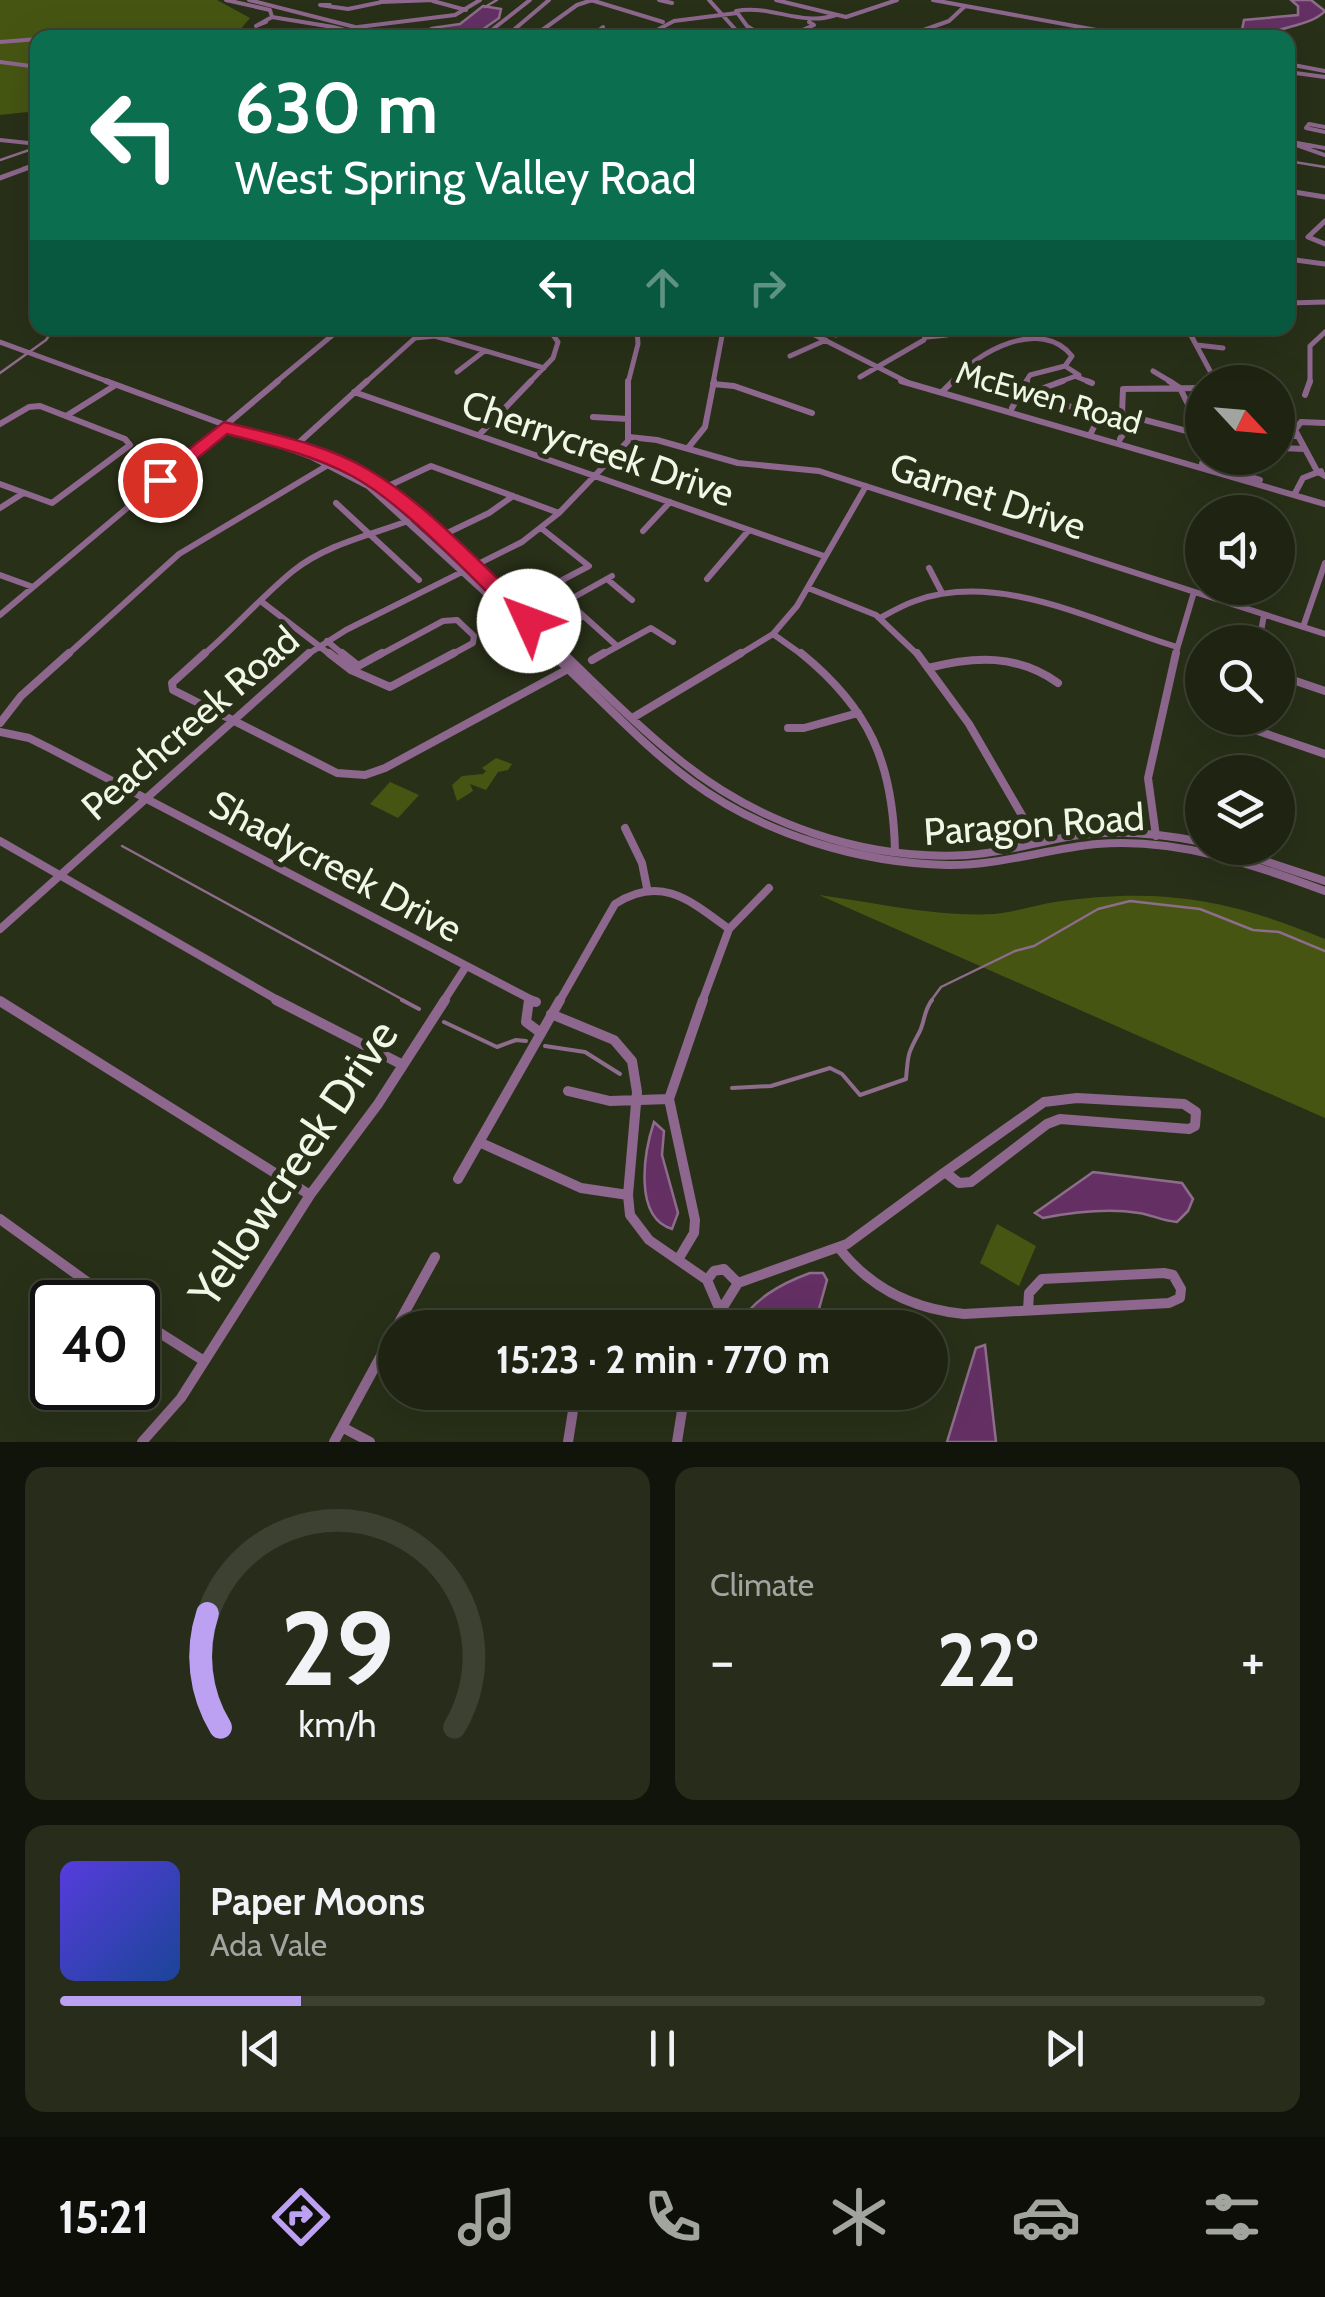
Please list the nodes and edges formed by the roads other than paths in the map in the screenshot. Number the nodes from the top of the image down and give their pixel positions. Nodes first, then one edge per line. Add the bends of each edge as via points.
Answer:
1 (226, 0) edge
2 (250, 0) edge
3 (374, 0) edge
4 (434, 0) edge
5 (480, 0) edge
6 (530, 0) edge
7 (549, 0) edge
8 (592, 0) edge
9 (659, 0) edge
10 (709, 0) edge
11 (776, 0) edge
12 (812, 0) edge
13 (896, 0) edge
14 (933, 0) edge
15 (382, 2) edge
16 (672, 3) dead end
17 (242, 4) junction
18 (330, 5) dead end
19 (803, 6) junction
20 (964, 8) junction
21 (465, 10) junction
22 (737, 12) junction
23 (722, 15) junction
24 (836, 15) junction
25 (809, 22) junction
26 (666, 23) junction
27 (602, 26) dead end
28 (360, 30) junction
29 (493, 30) edge
30 (515, 30) edge
31 (542, 30) edge
32 (598, 30) edge
33 (655, 30) edge
34 (736, 30) edge
35 (753, 30) edge
36 (805, 30) edge
37 (928, 30) edge
38 (1093, 30) edge
39 (30, 39) edge
40 (0, 42) edge
41 (0, 62) edge
42 (30, 66) edge
43 (1295, 66) edge
44 (1295, 73) edge
45 (1325, 75) edge
46 (30, 139) edge
47 (0, 140) edge
48 (26, 142) junction
49 (30, 143) edge
50 (1295, 144) edge
51 (1325, 152) edge
52 (30, 167) edge
53 (0, 178) edge
54 (1295, 192) edge
55 (1325, 197) edge
56 (1325, 220) edge
57 (1325, 244) edge
58 (1295, 260) edge
59 (1325, 264) edge
60 (1295, 303) edge
61 (1324, 304) edge
62 (1325, 332) edge
63 (333, 335) edge
64 (556, 335) edge
65 (637, 335) edge
66 (721, 335) edge
67 (816, 335) edge
68 (946, 335) edge
69 (1191, 335) edge
70 (928, 337) joint
71 (826, 340) junction
72 (1, 344) edge
73 (1197, 345) junction
74 (1223, 348) dead end
75 (483, 352) junction
76 (790, 356) dead end
77 (1207, 365) edge
78 (1065, 366) junction
79 (544, 368) junction
80 (876, 368) junction
81 (1153, 371) dead end
82 (457, 372) dead end
83 (1077, 377) junction
84 (860, 378) dead end
85 (1092, 383) dead end
86 (713, 384) junction
87 (114, 386) junction
88 (1180, 388) junction
89 (1185, 388) edge
90 (945, 391) junction
91 (354, 392) junction
92 (1305, 394) dead end
93 (1185, 398) edge
94 (1012, 408) junction
95 (812, 413) dead end
96 (66, 416) junction
97 (592, 417) dead end
98 (628, 419) junction
99 (1131, 422) dead end
100 (1325, 423) edge
101 (0, 424) edge
102 (224, 427) junction
103 (1185, 430) edge
104 (1091, 433) junction
105 (478, 435) junction
106 (1298, 436) joint
107 (629, 437) junction
108 (1120, 439) junction
109 (294, 448) junction
110 (688, 448) junction
111 (1295, 449) edge
112 (1305, 449) junction
113 (332, 462) junction
114 (1322, 473) edge
115 (1251, 475) edge
116 (596, 477) junction
117 (1250, 479) junction
118 (0, 484) edge
119 (866, 486) junction
120 (384, 488) junction
121 (1294, 492) junction
122 (22, 494) junction
123 (514, 496) junction
124 (1325, 501) edge
125 (336, 502) dead end
126 (670, 502) junction
127 (0, 508) edge
128 (559, 512) junction
129 (408, 521) junction
130 (541, 528) junction
131 (643, 530) dead end
132 (749, 530) junction
133 (373, 536) junction
134 (439, 537) junction
135 (824, 556) junction
136 (1325, 564) edge
137 (929, 568) dead end
138 (468, 570) junction
139 (0, 575) edge
140 (707, 579) dead end
141 (418, 580) dead end
142 (33, 588) junction
143 (808, 588) junction
144 (1185, 589) edge
145 (942, 593) junction
146 (632, 600) dead end
147 (262, 602) junction
148 (568, 602) junction
149 (1190, 605) edge
150 (1234, 605) edge
151 (513, 606) junction
152 (551, 610) dead end
153 (0, 615) edge
154 (1264, 615) junction
155 (583, 616) junction
156 (880, 618) junction
157 (1262, 625) edge
158 (1304, 627) junction
159 (773, 634) junction
160 (1325, 634) edge
161 (546, 636) junction
162 (536, 640) junction
163 (673, 642) dead end
164 (323, 644) junction
165 (617, 646) junction
166 (1177, 647) junction
167 (592, 660) dead end
168 (354, 668) junction
169 (928, 668) junction
170 (568, 669) junction
171 (1295, 681) edge
172 (1058, 683) dead end
173 (1325, 691) edge
174 (858, 712) junction
175 (634, 718) junction
176 (230, 720) junction
177 (0, 723) edge
178 (788, 728) dead end
179 (0, 732) edge
180 (1270, 735) edge
181 (1325, 754) edge
182 (144, 798) junction
183 (625, 828) dead end
184 (1156, 834) junction
185 (1185, 839) edge
186 (0, 841) edge
187 (1038, 842) junction
188 (1159, 845) junction
189 (1041, 852) junction
190 (895, 855) junction
191 (1277, 865) edge
192 (59, 876) junction
193 (1325, 881) edge
194 (647, 888) junction
195 (769, 888) dead end
196 (1325, 891) edge
197 (0, 929) edge
198 (729, 930) junction
199 (465, 968) junction
200 (0, 1001) edge
201 (552, 1014) junction
202 (541, 1032) junction
203 (403, 1065) junction
204 (568, 1091) dead end
205 (670, 1099) junction
206 (636, 1100) junction
207 (479, 1142) junction
208 (944, 1171) junction
209 (458, 1179) dead end
210 (628, 1194) junction
211 (310, 1195) junction
212 (0, 1219) edge
213 (839, 1248) junction
214 (434, 1257) dead end
215 (679, 1258) junction
216 (85, 1280) edge
217 (707, 1280) junction
218 (738, 1282) junction
219 (719, 1308) joint
220 (406, 1310) edge
221 (1028, 1310) junction
222 (160, 1333) edge
223 (204, 1362) junction
224 (378, 1362) edge
225 (573, 1410) edge
226 (681, 1410) edge
227 (342, 1427) junction
228 (142, 1442) edge
229 (334, 1442) edge
230 (370, 1442) edge
231 (568, 1442) edge
232 (677, 1442) edge

1 - 17 street
2 - 17 street
2 - 28 street
3 - 15 street
4 - 15 street
4 - 21 street
5 - 21 street
6 - 29 street
7 - 30 street
8 - 26 street
8 - 31 street
9 - 16 street
10 - 23 street
11 - 19 street
12 - 19 street
13 - 24 street
14 - 20 street
15 - 18 street via 348,9
17 - 28 street via 270,10 269,20
19 - 24 street
20 - 37 street
20 - 38 street
21 - 28 street via 384,20
22 - 23 street
22 - 25 street via 748,7
22 - 35 street
23 - 26 street
23 - 34 street
24 - 25 street
25 - 36 street via 814,25
26 - 33 street
27 - 32 street
39 - 40 street
41 - 42 street
43 - 45 street
44 - 45 street
46 - 48 street
47 - 48 street
48 - 49 street
50 - 51 street
52 - 53 street
54 - 55 street
56 - 57 street via 1308,238
58 - 59 street
60 - 61 street
62 - 92 street via 1310,346
63 - 102 street
64 - 79 street via 558,347
65 - 98 street
66 - 86 street
67 - 71 street, McEwen Road
68 - 70 street
69 - 73 street
70 - 80 street
71 - 76 street
71 - 80 street, McEwen Road
72 - 87 street, Paragon Road
73 - 74 street
73 - 77 street
75 - 79 street
75 - 82 street
75 - 91 street via 435,336 416,338
78 - 83 street
78 - 90 street via 1072,356 1065,346 1024,338 964,369
78 - 94 street via 1030,375
79 - 105 street
80 - 84 street
80 - 90 street, McEwen Road
81 - 88 street
83 - 85 street
83 - 104 street via 1040,388 1077,408 1091,404
86 - 95 street
86 - 110 street via 705,426
87 - 96 street
87 - 102 street, Paragon Road
88 - 89 street
88 - 93 street
88 - 103 street via 1123,388 1122,414
90 - 94 street, McEwen Road
90 - 104 street, McEwen Road
91 - 105 street, Cherrycreek Drive
91 - 109 street
94 - 104 street, McEwen Road
96 - 101 street via 35,406
96 - 122 street via 130,446 60,501 46,504
97 - 98 street
98 - 107 street
99 - 108 street
100 - 106 street via 1299,423
102 - 109 street, Paragon Road
102 - 142 street
104 - 108 street, McEwen Road
104 - 117 street, McEwen Road
105 - 116 street, Cherrycreek Drive
106 - 112 street
107 - 110 street, Garnet Drive
107 - 116 street, Peachcreek Road
108 - 117 street, McEwen Road
109 - 113 street, Paragon Road
110 - 119 street, Garnet Drive via 738,463 810,468
111 - 112 street
112 - 114 street
113 - 120 street, Paragon Road
113 - 129 street, Paragon Road
113 - 177 street via 178,554 21,696
114 - 121 street via 1303,478
115 - 117 street
116 - 126 street, Cherrycreek Drive
116 - 128 street, Peachcreek Road
117 - 121 street, McEwen Road
118 - 122 street
119 - 135 street
119 - 144 street, Garnet Drive
120 - 123 street via 431,466
120 - 134 street, Paragon Road
121 - 124 street, McEwen Road
122 - 127 street
123 - 128 street
123 - 134 street
125 - 133 street
126 - 131 street
126 - 132 street, Cherrycreek Drive
128 - 130 street, Peachcreek Road
129 - 133 street
129 - 138 street, Paragon Road
130 - 138 street, Peachcreek Road
130 - 151 street via 589,566
132 - 135 street, Cherrycreek Drive
132 - 140 street
133 - 141 street
133 - 147 street via 310,559
134 - 138 street, Paragon Road
135 - 143 street
136 - 158 street
137 - 145 street
138 - 151 street, Paragon Road
138 - 162 street, Paragon Road
138 - 164 street, Peachcreek Road
139 - 142 street
142 - 153 street
143 - 156 street
143 - 159 street
145 - 156 street
145 - 166 street via 1024,598
146 - 148 street via 610,578
147 - 164 street
147 - 176 street via 172,683 175,692
148 - 152 street
148 - 155 street
149 - 166 street
150 - 154 street, Garnet Drive
151 - 161 street, Paragon Road
154 - 157 street
154 - 158 street, Garnet Drive
155 - 161 street
155 - 165 street
156 - 169 street
158 - 160 street, Garnet Drive
159 - 174 street via 824,668
159 - 175 street
161 - 162 street
161 - 175 street, Paragon Road
162 - 170 street, Paragon Road
163 - 165 street via 651,628
164 - 168 street
164 - 176 street, Peachcreek Road
165 - 167 street
166 - 184 street via 1148,778
168 - 168 street via 394,686 460,654 474,638 457,620 447,620
169 - 172 street via 988,656
169 - 187 street
170 - 176 street via 366,775 337,772
170 - 190 street, Paragon Road via 709,793 808,839
171 - 173 street
174 - 178 street
174 - 190 street via 892,786
175 - 190 street, Paragon Road via 688,768 742,801
176 - 182 street, Peachcreek Road
179 - 182 street, Shadycreek Drive via 29,738
180 - 181 street
182 - 192 street, Peachcreek Road
182 - 199 street, Shadycreek Drive
183 - 194 street
184 - 185 street, Paragon Road
184 - 187 street, Paragon Road via 1081,834
184 - 188 street
186 - 192 street
187 - 189 street
187 - 190 street, Paragon Road via 968,855
188 - 189 street, Paragon Road
188 - 196 street, Paragon Road via 1226,857
189 - 190 street, Paragon Road via 963,865
191 - 193 street
192 - 197 street, Peachcreek Road
192 - 203 street via 327,1029
194 - 198 street via 681,895
194 - 201 street via 609,911
195 - 198 street
198 - 205 street
199 - 202 street, Shadycreek Drive via 533,1001 526,1022
199 - 203 street, Yellowcreek Drive
200 - 211 street
201 - 202 street
201 - 206 street via 620,1046 635,1070
202 - 207 street
203 - 211 street, Yellowcreek Drive
204 - 206 street
205 - 206 street
205 - 215 street via 695,1220
206 - 210 street
207 - 209 street
207 - 210 street via 581,1188
208 - 208 street via 1054,1099 1184,1104 1196,1112 1189,1129 1053,1120 971,1182 959,1183
208 - 213 street
210 - 215 street via 634,1225
211 - 223 street, Yellowcreek Drive
212 - 216 street
213 - 218 street
213 - 221 street via 871,1284 930,1310
214 - 220 street
215 - 217 street
217 - 218 street via 724,1268
217 - 219 street
218 - 219 street
221 - 221 street via 1170,1303 1182,1290 1164,1273 1042,1278 1030,1292
222 - 223 street
223 - 228 street, Yellowcreek Drive
224 - 227 street
225 - 231 street
226 - 232 street
227 - 229 street
227 - 230 street

